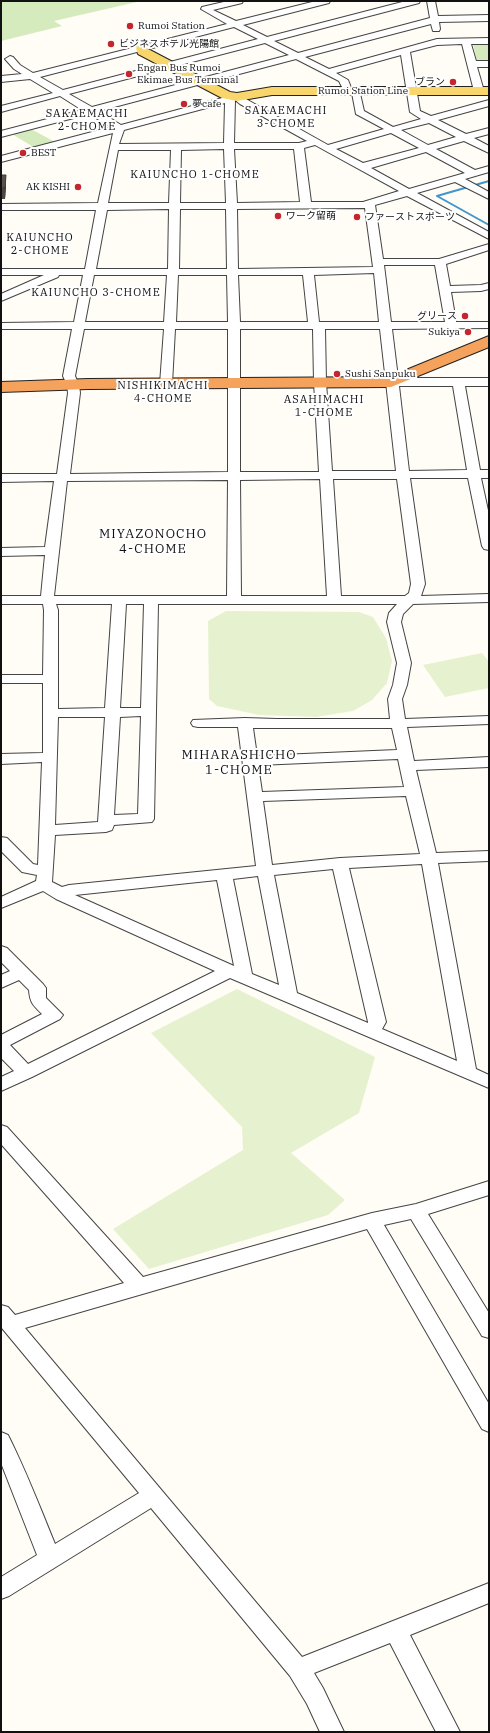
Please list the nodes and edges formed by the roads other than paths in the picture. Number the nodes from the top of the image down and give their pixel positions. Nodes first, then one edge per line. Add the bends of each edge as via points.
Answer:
1 (239, 1) edge
2 (416, 1) edge
3 (431, 1) edge
4 (324, 2) edge
5 (354, 17) junction
6 (489, 18) edge
7 (434, 19) junction
8 (233, 24) junction
9 (265, 40) junction
10 (466, 41) junction
11 (489, 41) edge
12 (438, 42) junction
13 (142, 48) junction
14 (405, 51) junction
15 (297, 56) junction
16 (10, 59) dead end
17 (173, 64) junction
18 (473, 64) junction
19 (489, 64) edge
20 (328, 72) junction
21 (31, 76) junction
22 (1, 79) edge
23 (204, 80) junction
24 (352, 91) junction
25 (411, 91) junction
26 (484, 91) edge
27 (61, 93) junction
28 (234, 98) junction
29 (489, 103) edge
30 (1, 109) edge
31 (91, 110) junction
32 (430, 119) junction
33 (120, 128) junction
34 (392, 130) junction
35 (489, 131) edge
36 (1, 134) edge
37 (466, 138) junction
38 (316, 142) junction
39 (114, 146) junction
40 (299, 146) junction
41 (176, 147) junction
42 (229, 147) junction
43 (327, 148) junction
44 (428, 149) junction
45 (489, 150) edge
46 (1, 159) edge
47 (362, 167) junction
48 (489, 170) edge
49 (475, 174) junction
50 (457, 179) junction
51 (409, 193) junction
52 (489, 196) edge
53 (370, 204) junction
54 (231, 205) junction
55 (306, 205) junction
56 (103, 206) junction
57 (174, 206) junction
58 (1, 207) edge
59 (489, 236) edge
60 (489, 247) edge
61 (440, 262) junction
62 (378, 266) junction
63 (1, 272) edge
64 (60, 272) junction
65 (89, 272) junction
66 (173, 272) junction
67 (232, 272) junction
68 (308, 272) junction
69 (489, 286) edge
70 (445, 289) junction
71 (1, 298) edge
72 (489, 324) edge
73 (384, 325) junction
74 (451, 325) junction
75 (1, 326) edge
76 (79, 326) junction
77 (170, 326) junction
78 (234, 326) junction
79 (316, 326) junction
80 (489, 341) edge
81 (320, 382) junction
82 (391, 382) junction
83 (458, 382) junction
84 (489, 382) edge
85 (234, 383) junction
86 (166, 384) junction
87 (73, 385) junction
88 (1, 387) edge
89 (403, 474) junction
90 (474, 474) junction
91 (489, 474) edge
92 (327, 475) junction
93 (234, 476) junction
94 (62, 477) junction
95 (1, 478) edge
96 (489, 546) edge
97 (52, 551) junction
98 (1, 552) edge
99 (489, 598) edge
100 (1, 600) edge
101 (49, 600) junction
102 (120, 600) junction
103 (151, 600) junction
104 (234, 600) junction
105 (334, 600) junction
106 (409, 600) junction
107 (1, 679) edge
108 (50, 679) junction
109 (113, 712) junction
110 (148, 712) junction
111 (50, 713) junction
112 (489, 720) edge
113 (245, 722) junction
114 (398, 722) junction
115 (198, 723) dead end
116 (50, 757) junction
117 (1, 759) edge
118 (407, 760) junction
119 (250, 761) junction
120 (489, 762) edge
121 (413, 791) junction
122 (255, 797) junction
123 (106, 820) junction
124 (48, 830) junction
125 (1, 842) edge
126 (489, 856) edge
127 (429, 858) junction
128 (340, 864) junction
129 (265, 870) junction
130 (224, 874) junction
131 (45, 878) junction
132 (62, 895) junction
133 (1, 903) edge
134 (1, 952) edge
135 (22, 972) junction
136 (237, 973) junction
137 (1, 982) edge
138 (289, 995) junction
139 (372, 1032) junction
140 (1, 1042) edge
141 (1, 1047) edge
142 (468, 1072) junction
143 (26, 1073) junction
144 (489, 1082) edge
145 (1, 1085) edge
146 (1, 1132) edge
147 (489, 1188) edge
148 (416, 1211) junction
149 (372, 1220) junction
150 (139, 1286) junction
151 (4, 1316) edge
152 (489, 1330) edge
153 (489, 1423) edge
154 (1, 1441) edge
155 (154, 1495) junction
156 (50, 1559) junction
157 (1, 1589) edge
158 (488, 1594) edge
159 (396, 1631) junction
160 (298, 1669) junction
161 (332, 1732) edge
162 (448, 1732) edge

1 - 8 street via 205,9
2 - 5 street
3 - 7 street
4 - 5 street
4 - 8 street
5 - 9 street
6 - 7 street
7 - 12 street
7 - 15 street
8 - 9 street
8 - 13 street
9 - 15 street
9 - 17 street
10 - 11 street
10 - 12 street
10 - 18 street
12 - 14 street
13 - 17 main road via 142,51
13 - 21 street
14 - 20 street
14 - 25 street
15 - 20 street
15 - 23 street
16 - 21 street
17 - 23 main road
17 - 27 street
18 - 19 street
18 - 26 street
20 - 24 street via 345,82
21 - 22 street
21 - 27 street
23 - 28 main road via 234,93
23 - 31 street
24 - 25 main road, Rumoi Station Line
24 - 28 main road, Rumoi Station Line via 272,91
24 - 34 street via 359,112
25 - 26 main road, Rumoi Station Line
25 - 32 street via 415,112
27 - 30 street
27 - 31 street
28 - 33 street
28 - 38 street
28 - 42 street via 229,105
29 - 32 street
31 - 33 street
31 - 36 street
32 - 34 street
32 - 37 street
33 - 39 street
33 - 46 street
34 - 43 street
34 - 44 street
35 - 37 street
37 - 44 street
37 - 45 street
38 - 40 street
38 - 43 street
39 - 41 street
39 - 56 street
40 - 42 street
40 - 55 street
41 - 42 street
41 - 57 street
42 - 54 street
43 - 47 street
44 - 47 street
44 - 49 street
47 - 51 street
48 - 49 street
49 - 50 street
50 - 51 street
50 - 52 street
51 - 53 street
51 - 59 street
53 - 55 street
53 - 62 street
54 - 55 street
54 - 57 street
54 - 67 street
56 - 57 street
56 - 58 street
56 - 65 street
57 - 66 street
60 - 61 street
61 - 62 street
61 - 70 street
62 - 68 street
62 - 73 street
63 - 64 street
64 - 65 street
64 - 71 street
65 - 66 street
65 - 76 street
66 - 67 street
66 - 77 street
67 - 68 street
67 - 78 street
68 - 79 street
69 - 70 street
70 - 74 street
72 - 74 street
73 - 74 street
73 - 79 street
73 - 82 street
75 - 76 street
76 - 77 street
76 - 87 street via 69,376
77 - 78 street
77 - 86 street
78 - 79 street
78 - 85 street
79 - 81 street
80 - 82 highway
81 - 82 highway
81 - 85 highway
81 - 92 street
82 - 83 street
82 - 89 street
83 - 84 street
83 - 90 street
85 - 86 highway
85 - 93 street
86 - 87 highway
87 - 88 highway
87 - 94 street via 66,462
89 - 90 street
89 - 92 street
89 - 106 street via 418,584 415,594
90 - 91 street
90 - 96 street
92 - 93 street
92 - 105 street
93 - 94 street
93 - 104 street
94 - 95 street
94 - 97 street via 59,484
97 - 98 street
97 - 101 street via 46,594
99 - 106 street
100 - 101 street
101 - 102 street
101 - 108 street
102 - 103 street
102 - 109 street
103 - 104 street
103 - 110 street
104 - 105 street
105 - 106 street
106 - 114 street via 396,613 394,622 404,662 396,699
107 - 108 street
108 - 111 street
109 - 110 street
109 - 111 street
109 - 123 street
110 - 123 street via 146,819
111 - 116 street
112 - 114 street
113 - 114 street
113 - 115 street
113 - 119 street
114 - 118 street
116 - 117 street
116 - 124 street
118 - 119 street
118 - 120 street
118 - 121 street
119 - 122 street
121 - 122 street
121 - 127 street
122 - 129 street
123 - 124 street via 106,826
124 - 131 street
125 - 131 street via 28,868
126 - 127 street
127 - 128 street
127 - 142 street
128 - 129 street
128 - 139 street via 377,1022
129 - 130 street
129 - 138 street
130 - 132 street via 69,890
130 - 136 street
131 - 132 street
131 - 133 street
132 - 136 street
134 - 135 street
135 - 137 street
135 - 140 street via 37,988 38,1000 54,1016
136 - 138 street
136 - 143 street
138 - 139 street
139 - 142 street
141 - 143 street
142 - 144 street
143 - 145 street
146 - 150 street
147 - 148 street
148 - 149 street
148 - 152 street
149 - 150 street
149 - 153 street
150 - 151 street
151 - 155 street
154 - 156 street
155 - 156 street
155 - 160 street
156 - 157 street
158 - 159 street
159 - 160 street
159 - 162 street
160 - 161 street via 315,1696

